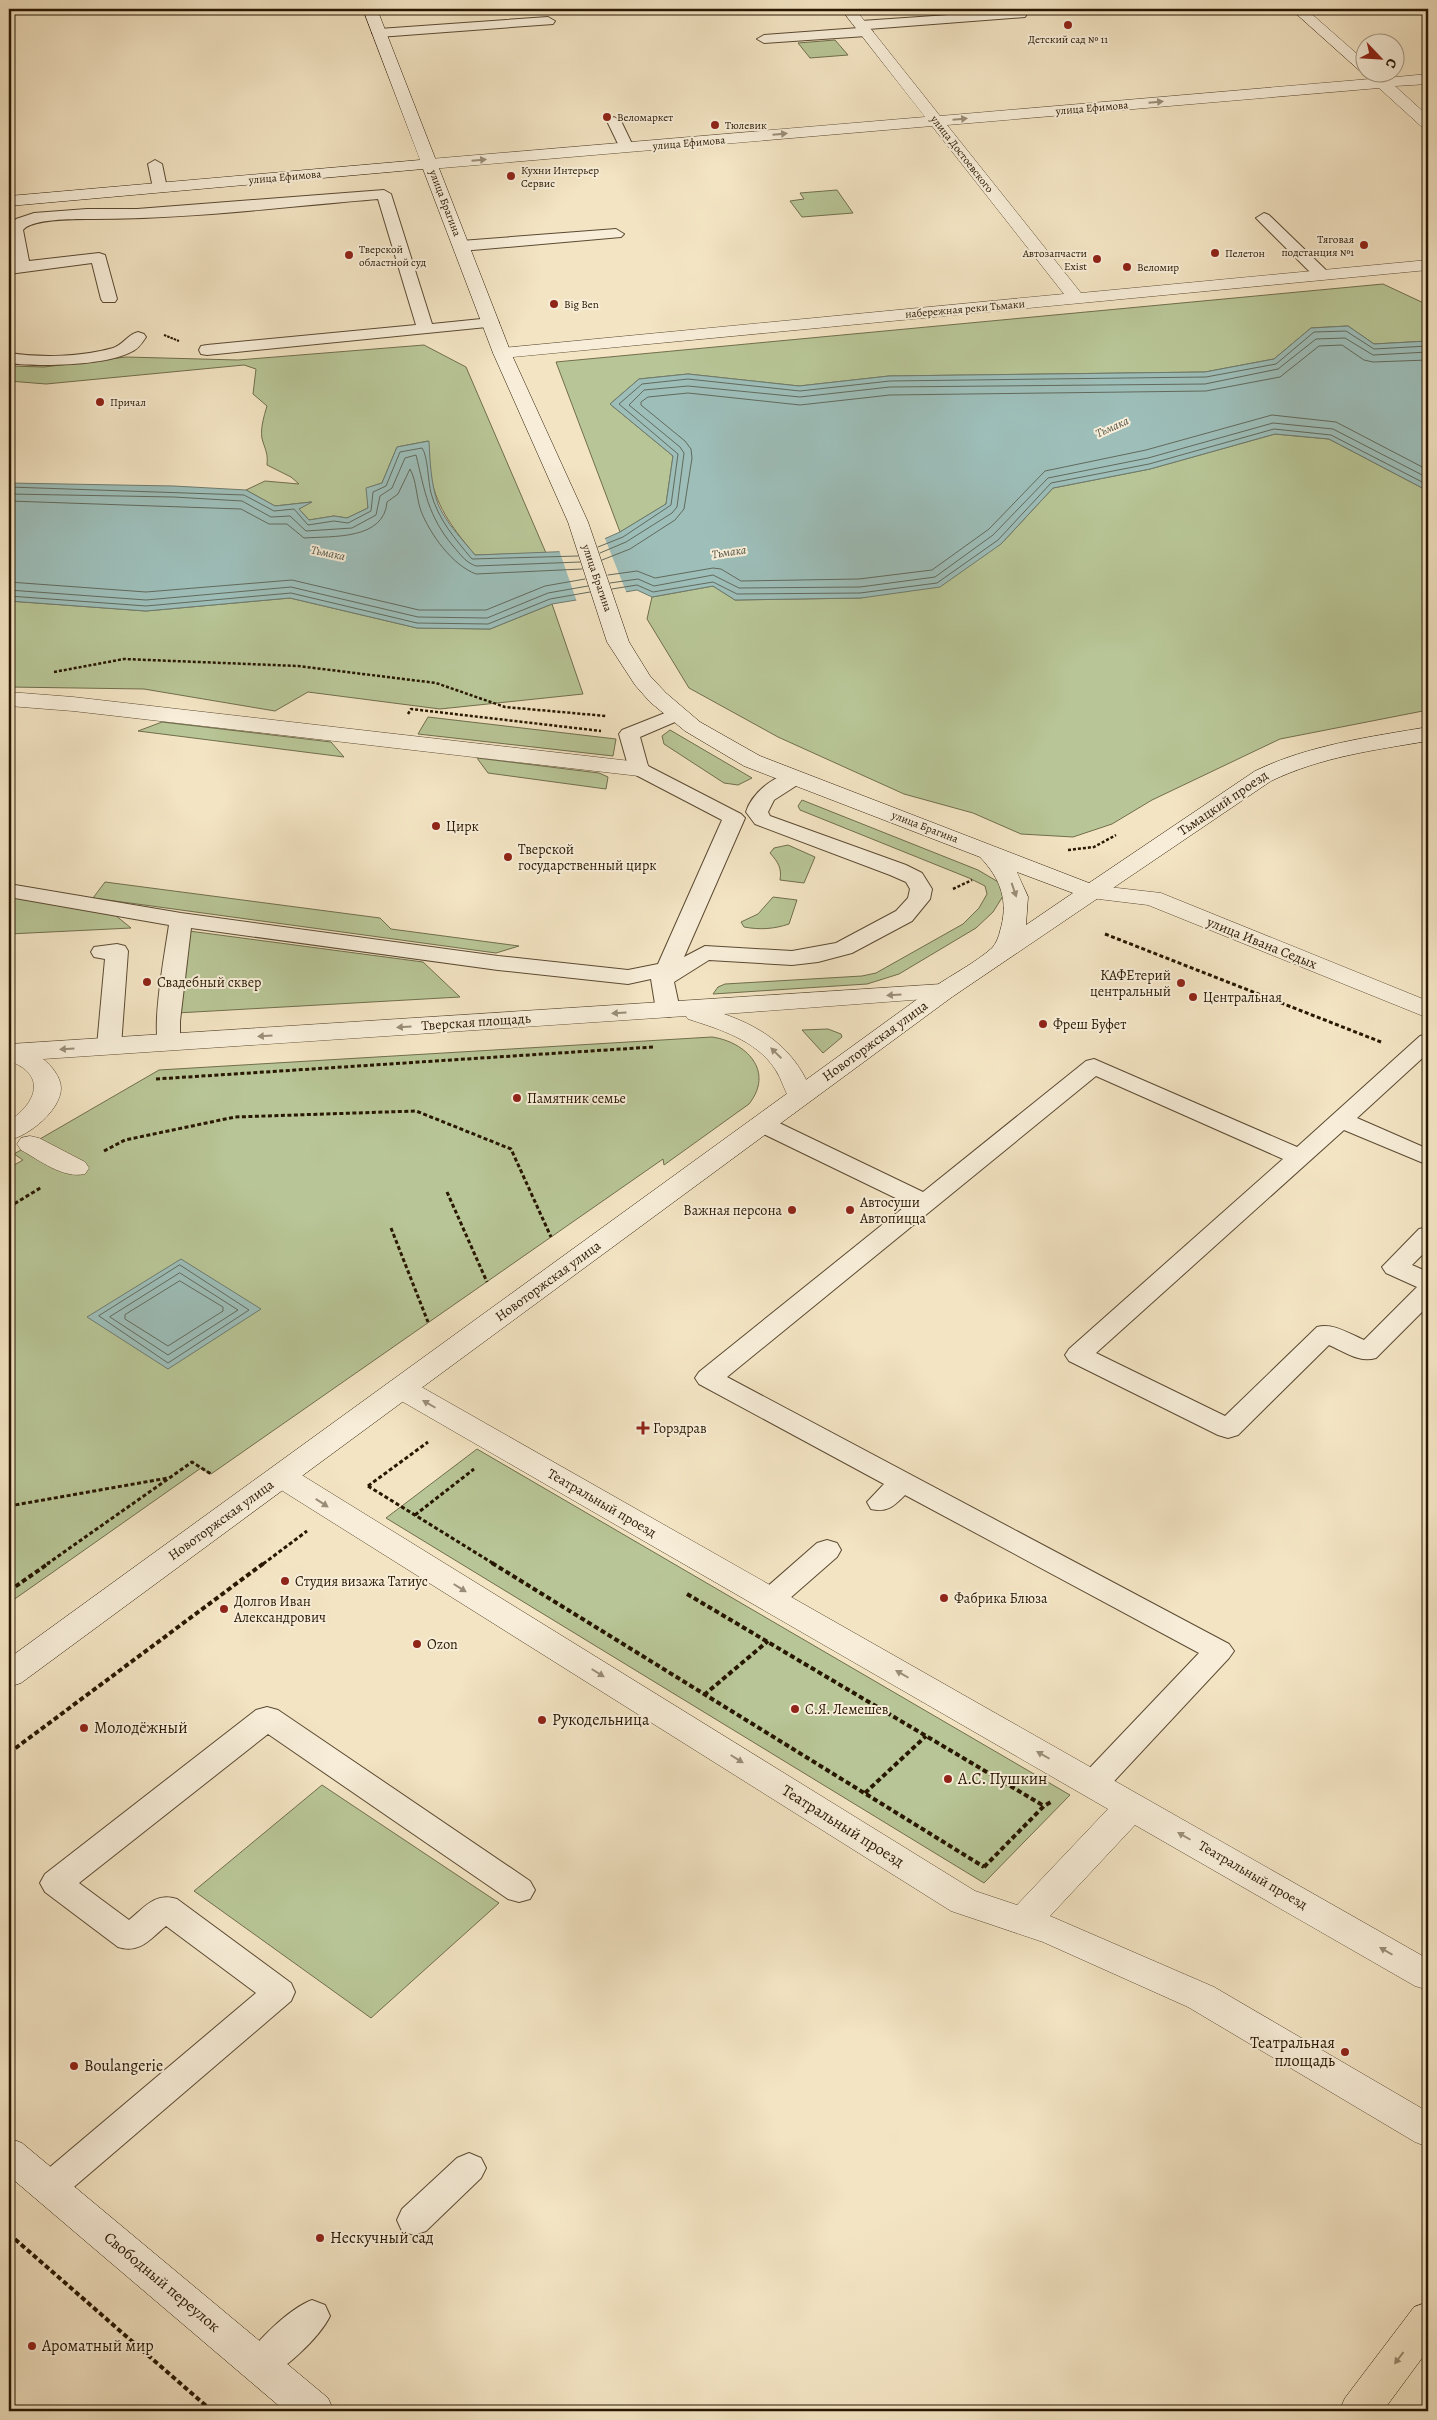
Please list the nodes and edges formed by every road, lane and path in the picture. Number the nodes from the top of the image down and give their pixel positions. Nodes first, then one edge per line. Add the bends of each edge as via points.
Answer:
1 (370, 9) edge
2 (848, 9) edge
3 (1298, 9) edge
4 (1020, 14) dead end
5 (548, 22) dead end
6 (864, 29) junction
7 (379, 33) junction
8 (764, 39) dead end
9 (1354, 58) edge
10 (1428, 79) edge
11 (1385, 83) junction
12 (614, 121) dead end
13 (936, 121) junction
14 (1428, 124) edge
15 (627, 148) junction
16 (155, 164) dead end
17 (430, 164) junction
18 (160, 188) junction
19 (9, 201) edge
20 (1264, 218) dead end
21 (616, 234) dead end
22 (461, 246) junction
23 (1428, 265) edge
24 (15, 268) edge
25 (1322, 275) junction
26 (1076, 298) junction
27 (110, 299) dead end
28 (491, 324) junction
29 (425, 329) junction
30 (138, 337) dead end
31 (207, 350) dead end
32 (502, 353) junction
33 (9, 358) edge
34 (47, 673) dead end
35 (9, 699) edge
36 (676, 715) junction
37 (612, 716) dead end
38 (1428, 734) edge
39 (639, 769) junction
40 (795, 778) junction
41 (1119, 834) dead end
42 (986, 850) junction
43 (1067, 851) dead end
44 (9, 891) edge
45 (1091, 892) junction
46 (181, 920) junction
47 (1105, 934) dead end
48 (1005, 949) junction
49 (102, 952) dead end
50 (664, 974) junction
51 (943, 992) junction
52 (668, 1010) junction
53 (1428, 1010) edge
54 (168, 1042) junction
55 (109, 1046) junction
56 (654, 1047) dead end
57 (1421, 1048) edge
58 (10, 1052) edge
59 (156, 1079) dead end
60 (800, 1095) junction
61 (1340, 1120) junction
62 (762, 1124) junction
63 (20, 1138) edge
64 (1300, 1156) junction
65 (1428, 1158) edge
66 (75, 1168) junction
67 (446, 1192) dead end
68 (925, 1203) junction
69 (9, 1207) edge
70 (391, 1228) dead end
71 (1428, 1235) edge
72 (551, 1237) dead end
73 (487, 1282) dead end
74 (1428, 1282) edge
75 (1428, 1291) edge
76 (428, 1322) dead end
77 (401, 1388) junction
78 (456, 1420) junction
79 (428, 1441) junction
80 (436, 1446) dead end
81 (467, 1464) dead end
82 (475, 1469) junction
83 (211, 1474) dead end
84 (483, 1474) dead end
85 (281, 1476) junction
86 (170, 1478) junction
87 (903, 1482) junction
88 (368, 1486) junction
89 (880, 1502) dead end
90 (9, 1506) edge
91 (335, 1511) junction
92 (415, 1515) junction
93 (827, 1550) dead end
94 (9, 1591) edge
95 (681, 1591) dead end
96 (784, 1607) junction
97 (767, 1642) junction
98 (9, 1675) edge
99 (705, 1694) junction
100 (675, 1720) junction
101 (926, 1736) junction
102 (9, 1753) edge
103 (1093, 1784) junction
104 (865, 1793) junction
105 (1044, 1806) junction
106 (1132, 1806) junction
107 (984, 1867) junction
108 (519, 1890) dead end
109 (963, 1901) junction
110 (1023, 1922) junction
111 (1428, 1976) edge
112 (1428, 2132) edge
113 (9, 2154) edge
114 (469, 2168) dead end
115 (49, 2188) junction
116 (414, 2220) dead end
117 (9, 2234) edge
118 (312, 2316) dead end
119 (1428, 2319) edge
120 (260, 2365) junction
121 (212, 2411) edge
122 (314, 2411) edge
123 (1359, 2411) edge

1 - 7 street, улица Брагина
2 - 6 street, улица Достоевского
3 - 9 street
4 - 6 lane
5 - 7 lane
6 - 8 lane
6 - 13 street, улица Достоевского
7 - 17 street, улица Брагина
10 - 11 street, улица Ефимова
13 -> 11 street, улица Ефимова
11 - 14 street
12 - 15 lane
15 -> 13 street, улица Ефимова
13 - 26 street, улица Достоевского
17 -> 15 street, улица Ефимова
16 - 18 lane
17 - 18 street, улица Ефимова
17 - 22 street, улица Брагина
18 - 19 street, улица Ефимова
20 - 25 lane
21 - 22 lane
22 - 28 street, улица Брагина
23 - 25 street, набережная реки Тьмаки
24 - 27 lane via 99,258
24 - 29 lane via 15,228 21,222 34,218 137,214 384,194
25 - 26 street, набережная реки Тьмаки
26 - 32 street, набережная реки Тьмаки
28 - 29 lane
28 - 32 street, улица Брагина
29 - 31 lane
30 - 33 lane via 134,344 113,353 36,361
32 - 36 street, улица Брагина via 578,522 627,661 638,677
34 - 37 path via 124,659 298,666 436,683 505,707
35 - 39 street
36 - 39 lane via 629,734
36 - 40 street, улица Брагина via 744,757
38 - 45 street, Тьмацкий проезд via 1349,749 1274,770
39 - 50 lane via 734,818
40 - 42 street, улица Брагина
40 - 50 lane via 758,804 757,812 762,820 914,878 921,889 919,899 904,916 844,948 792,958 705,953
41 - 43 path via 1094,847
42 - 45 street, улица Брагина
42 -> 48 street via 1006,873 1016,894 1015,927
44 - 46 lane
45 - 48 street, Новоторжская улица
45 - 53 street, улица Ивана Седых via 1152,898
46 - 50 lane via 498,963 628,977
46 - 54 lane
47 - 57 path
48 - 51 street, Новоторжская улица
49 - 55 lane via 117,951
50 - 52 lane
51 -> 52 street, Тверская площадь
51 - 60 street, Новоторжская улица
52 -> 54 street, Тверская площадь
60 -> 52 street via 790,1068 758,1038 710,1018
54 - 55 street, Тверская площадь
55 -> 58 street, Тверская площадь
56 - 59 path
57 - 61 lane
58 - 63 street via 41,1070 48,1088 40,1109 27,1122
60 - 62 street, Новоторжская улица
61 - 64 lane
61 - 65 lane
62 - 68 lane
62 - 77 street, Новоторжская улица
63 - 66 street
64 - 68 lane via 1094,1066
64 - 75 lane via 1078,1355 1228,1429 1326,1334 1367,1352
66 - 69 path
66 - 72 path via 125,1140 235,1116 416,1111 511,1150
67 - 73 path
68 - 87 lane via 708,1378
70 - 76 path
71 - 74 lane via 1395,1267
78 -> 77 street, Театральный проезд
77 - 85 street, Новоторжская улица
78 - 79 path
78 - 96 street, Театральный проезд
79 - 80 path
79 - 88 path
81 - 82 path
82 - 84 path
82 - 92 path
83 - 86 path via 192,1462
85 -> 91 street, Театральный проезд
85 - 98 street, Новоторжская улица
86 - 90 path
86 - 94 path
87 - 89 lane
87 - 103 lane via 1219,1652
88 - 91 path
88 - 92 path
91 -> 100 street, Театральный проезд
91 - 102 path
92 - 99 path
93 - 96 lane
95 - 97 path
96 - 97 path
103 -> 96 street, Театральный проезд
97 - 99 path
97 - 101 path
99 - 100 path
99 - 104 path
100 -> 109 street, Театральный проезд
101 - 104 path
101 - 105 path
103 - 105 path
103 - 106 street, Театральный проезд
104 - 107 path
105 - 107 path
106 - 110 street
111 -> 106 street, Театральный проезд
107 - 109 path
108 - 115 lane via 267,1718 56,1883 129,1938 166,1908 279,1992
109 - 110 street, Театральный проезд
110 - 112 street, Театральный проезд via 1055,1932 1201,1997
113 - 115 street, Свободный переулок
114 - 116 lane
115 - 120 street, Свободный переулок
117 - 121 path
118 - 120 lane
119 -> 123 main road
120 - 122 street, Свободный переулок

